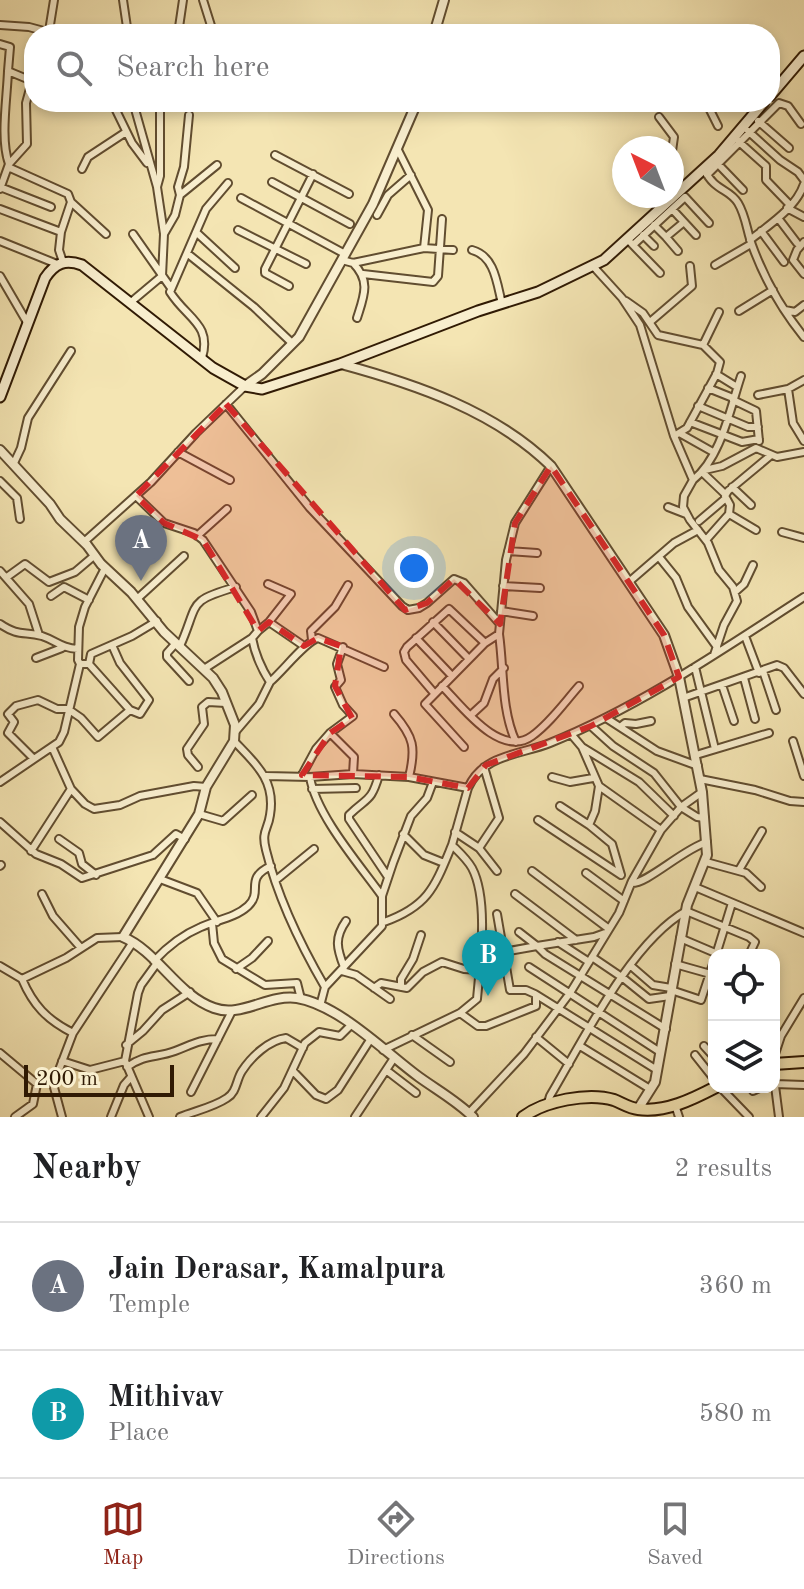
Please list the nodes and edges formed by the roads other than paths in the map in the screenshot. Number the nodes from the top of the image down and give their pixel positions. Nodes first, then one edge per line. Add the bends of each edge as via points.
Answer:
1 (54, 0) edge
2 (123, 0) edge
3 (183, 0) edge
4 (203, 0) edge
5 (444, 0) edge
6 (51, 24) edge
7 (127, 24) edge
8 (179, 24) edge
9 (210, 24) edge
10 (437, 24) edge
11 (0, 25) edge
12 (24, 29) edge
13 (0, 44) edge
14 (804, 56) edge
15 (8, 71) junction
16 (24, 75) edge
17 (780, 84) edge
18 (780, 103) edge
19 (26, 112) edge
20 (117, 112) edge
21 (136, 112) edge
22 (160, 112) edge
23 (413, 112) edge
24 (711, 112) edge
25 (753, 112) edge
26 (759, 112) edge
27 (765, 112) edge
28 (189, 115) dead end
29 (659, 117) dead end
30 (756, 117) junction
31 (801, 124) dead end
32 (718, 126) dead end
33 (748, 131) junction
34 (126, 132) junction
35 (673, 136) edge
36 (738, 141) junction
37 (397, 148) junction
38 (789, 148) dead end
39 (275, 155) dead end
40 (717, 163) junction
41 (9, 165) junction
42 (217, 165) dead end
43 (150, 166) junction
44 (82, 169) dead end
45 (705, 172) junction
46 (313, 174) junction
47 (411, 175) junction
48 (272, 182) dead end
49 (804, 182) edge
50 (228, 183) dead end
51 (684, 185) edge
52 (0, 187) edge
53 (157, 187) junction
54 (743, 190) dead end
55 (349, 194) dead end
56 (180, 195) junction
57 (301, 197) junction
58 (241, 198) dead end
59 (71, 202) junction
60 (788, 206) junction
61 (51, 207) dead end
62 (660, 208) edge
63 (0, 209) edge
64 (672, 209) junction
65 (377, 215) dead end
66 (804, 217) edge
67 (778, 218) junction
68 (442, 219) dead end
69 (684, 222) junction
70 (288, 223) junction
71 (709, 223) dead end
72 (350, 224) dead end
73 (654, 225) junction
74 (238, 230) dead end
75 (761, 231) junction
76 (61, 232) junction
77 (197, 233) junction
78 (106, 234) dead end
79 (133, 234) dead end
80 (164, 234) junction
81 (643, 235) junction
82 (696, 235) dead end
83 (666, 237) junction
84 (0, 241) edge
85 (630, 242) junction
86 (750, 242) junction
87 (800, 242) edge
88 (654, 246) dead end
89 (424, 248) junction
90 (275, 249) junction
91 (440, 249) junction
92 (453, 250) dead end
93 (472, 250) dead end
94 (678, 251) dead end
95 (188, 254) junction
96 (344, 257) junction
97 (784, 262) dead end
98 (60, 263) junction
99 (353, 263) junction
100 (306, 264) dead end
101 (592, 265) junction
102 (715, 265) dead end
103 (690, 266) dead end
104 (235, 268) dead end
105 (660, 273) dead end
106 (363, 274) junction
107 (804, 274) edge
108 (0, 276) edge
109 (162, 276) junction
110 (289, 286) dead end
111 (171, 288) junction
112 (773, 290) junction
113 (622, 298) junction
114 (131, 302) junction
115 (502, 304) junction
116 (804, 305) edge
117 (785, 310) junction
118 (739, 311) dead end
119 (719, 312) dead end
120 (357, 318) dead end
121 (650, 322) junction
122 (28, 324) junction
123 (804, 337) edge
124 (292, 343) junction
125 (703, 345) junction
126 (71, 351) dead end
127 (202, 358) junction
128 (340, 364) junction
129 (716, 374) junction
130 (741, 376) dead end
131 (804, 380) edge
132 (245, 386) junction
133 (737, 387) junction
134 (708, 388) junction
135 (788, 389) junction
136 (1, 390) edge
137 (758, 395) dead end
138 (733, 399) junction
139 (226, 404) junction
140 (698, 406) junction
141 (727, 418) junction
142 (690, 422) junction
143 (758, 427) junction
144 (721, 434) junction
145 (678, 435) junction
146 (759, 439) junction
147 (804, 441) edge
148 (759, 448) junction
149 (178, 452) junction
150 (713, 452) junction
151 (804, 452) edge
152 (2, 455) edge
153 (770, 456) junction
154 (14, 463) junction
155 (551, 466) junction
156 (704, 471) junction
157 (25, 476) junction
158 (230, 480) dead end
159 (693, 480) junction
160 (0, 481) edge
161 (732, 487) junction
162 (12, 491) junction
163 (136, 496) junction
164 (726, 496) junction
165 (751, 505) dead end
166 (668, 507) dead end
167 (227, 509) dead end
168 (686, 514) junction
169 (729, 514) junction
170 (20, 519) dead end
171 (699, 521) dead end
172 (698, 530) junction
173 (756, 530) dead end
174 (782, 532) dead end
175 (197, 536) junction
176 (804, 538) edge
177 (706, 540) junction
178 (84, 542) junction
179 (508, 551) junction
180 (537, 553) dead end
181 (95, 555) junction
182 (184, 556) dead end
183 (659, 557) junction
184 (753, 565) dead end
185 (105, 568) junction
186 (0, 571) edge
187 (7, 577) junction
188 (630, 581) junction
189 (268, 584) dead end
190 (348, 585) dead end
191 (503, 586) junction
192 (236, 587) junction
193 (540, 588) dead end
194 (735, 592) junction
195 (51, 596) dead end
196 (804, 597) edge
197 (137, 599) junction
198 (89, 600) junction
199 (501, 611) junction
200 (533, 616) dead end
201 (157, 621) junction
202 (269, 622) junction
203 (433, 622) junction
204 (0, 624) edge
205 (500, 624) junction
206 (258, 631) junction
207 (499, 634) junction
208 (39, 635) junction
209 (745, 636) junction
210 (252, 638) junction
211 (416, 638) junction
212 (312, 640) junction
213 (485, 643) junction
214 (178, 644) junction
215 (112, 645) junction
216 (304, 646) junction
217 (343, 647) junction
218 (717, 647) junction
219 (62, 648) junction
220 (79, 651) junction
221 (91, 654) junction
222 (714, 655) junction
223 (36, 658) dead end
224 (469, 659) junction
225 (80, 664) junction
226 (89, 664) junction
227 (384, 667) dead end
228 (695, 667) junction
229 (504, 668) junction
230 (204, 669) junction
231 (761, 672) junction
232 (452, 676) junction
233 (679, 677) junction
234 (744, 678) junction
235 (189, 681) dead end
236 (270, 682) junction
237 (722, 685) junction
238 (442, 686) junction
239 (579, 686) dead end
240 (702, 692) junction
241 (434, 693) junction
242 (804, 694) edge
243 (683, 698) junction
244 (226, 703) junction
245 (68, 709) junction
246 (130, 710) junction
247 (776, 710) dead end
248 (394, 714) dead end
249 (471, 715) junction
250 (606, 718) junction
251 (755, 719) dead end
252 (651, 721) dead end
253 (734, 721) dead end
254 (591, 726) junction
255 (620, 727) junction
256 (330, 733) junction
257 (769, 733) dead end
258 (571, 734) junction
259 (235, 736) junction
260 (793, 741) dead end
261 (516, 742) junction
262 (464, 747) dead end
263 (582, 747) junction
264 (53, 749) junction
265 (715, 749) junction
266 (520, 752) junction
267 (696, 755) junction
268 (33, 758) junction
269 (698, 766) junction
270 (198, 767) dead end
271 (484, 767) junction
272 (353, 774) junction
273 (379, 775) junction
274 (266, 776) junction
275 (306, 776) junction
276 (804, 776) edge
277 (409, 777) junction
278 (552, 777) dead end
279 (593, 778) junction
280 (700, 779) junction
281 (0, 782) edge
282 (433, 782) junction
283 (599, 786) junction
284 (206, 787) junction
285 (356, 788) dead end
286 (468, 788) junction
287 (71, 789) junction
288 (312, 789) junction
289 (702, 792) junction
290 (252, 795) dead end
291 (804, 802) edge
292 (560, 806) dead end
293 (681, 807) junction
294 (199, 814) junction
295 (674, 816) junction
296 (705, 818) junction
297 (538, 820) dead end
298 (0, 822) edge
299 (589, 825) junction
300 (661, 830) junction
301 (762, 831) dead end
302 (455, 832) junction
303 (403, 834) junction
304 (59, 839) dead end
305 (185, 839) junction
306 (707, 842) junction
307 (452, 845) junction
308 (479, 848) junction
309 (314, 849) dead end
310 (31, 851) junction
311 (706, 862) junction
312 (444, 863) junction
313 (271, 866) junction
314 (739, 870) junction
315 (497, 871) dead end
316 (532, 871) dead end
317 (586, 873) dead end
318 (96, 875) junction
319 (621, 875) junction
320 (388, 877) junction
321 (160, 879) junction
322 (276, 880) junction
323 (631, 882) junction
324 (695, 887) junction
325 (761, 887) dead end
326 (42, 894) dead end
327 (515, 894) dead end
328 (382, 896) junction
329 (624, 901) junction
330 (732, 903) junction
331 (686, 911) junction
332 (497, 914) dead end
333 (346, 921) dead end
334 (214, 922) junction
335 (384, 922) junction
336 (725, 927) junction
337 (608, 931) junction
338 (519, 932) dead end
339 (804, 933) edge
340 (421, 935) dead end
341 (123, 937) junction
342 (680, 938) junction
343 (576, 940) junction
344 (268, 941) dead end
345 (133, 942) junction
346 (558, 942) junction
347 (537, 946) junction
348 (81, 948) junction
349 (719, 949) edge
350 (751, 949) edge
351 (708, 952) edge
352 (505, 953) junction
353 (481, 956) junction
354 (590, 960) junction
355 (156, 962) junction
356 (675, 964) junction
357 (0, 965) edge
358 (631, 966) junction
359 (529, 967) dead end
360 (236, 969) junction
361 (343, 969) junction
362 (479, 970) junction
363 (708, 974) edge
364 (580, 976) junction
365 (623, 978) junction
366 (22, 979) junction
367 (708, 984) edge
368 (325, 987) junction
369 (401, 987) junction
370 (374, 988) junction
371 (671, 991) junction
372 (190, 992) junction
373 (570, 993) junction
374 (535, 994) junction
375 (611, 996) junction
376 (804, 998) edge
377 (301, 999) junction
378 (390, 999) dead end
379 (320, 1006) junction
380 (558, 1009) junction
381 (232, 1011) junction
382 (600, 1012) junction
383 (460, 1013) junction
384 (351, 1025) junction
385 (590, 1028) junction
386 (666, 1029) junction
387 (73, 1033) junction
388 (412, 1035) junction
389 (536, 1037) junction
390 (218, 1039) junction
391 (780, 1039) edge
392 (370, 1040) junction
393 (126, 1045) junction
394 (580, 1046) junction
395 (704, 1046) dead end
396 (303, 1048) junction
397 (383, 1050) junction
398 (708, 1050) edge
399 (660, 1052) junction
400 (0, 1053) edge
401 (695, 1055) dead end
402 (394, 1058) junction
403 (62, 1061) junction
404 (450, 1062) dead end
405 (804, 1062) edge
406 (126, 1064) junction
407 (569, 1064) junction
408 (780, 1064) edge
409 (386, 1070) junction
410 (657, 1070) junction
411 (293, 1071) junction
412 (708, 1071) edge
413 (131, 1077) junction
414 (52, 1080) junction
415 (780, 1083) edge
416 (37, 1084) junction
417 (804, 1085) edge
418 (650, 1089) junction
419 (708, 1091) edge
420 (191, 1092) dead end
421 (416, 1093) dead end
422 (724, 1093) edge
423 (776, 1093) edge
424 (675, 1105) junction
425 (547, 1107) junction
426 (639, 1113) edge
427 (471, 1115) edge
428 (15, 1117) edge
429 (62, 1117) edge
430 (111, 1117) edge
431 (149, 1117) edge
432 (180, 1117) edge
433 (261, 1117) edge
434 (355, 1117) edge
435 (523, 1117) edge
436 (532, 1117) edge
437 (679, 1117) edge
438 (749, 1117) edge
439 (779, 1117) edge

1 - 6 street
2 - 7 street
3 - 8 street
4 - 9 street
5 - 10 street
11 - 12 street
13 - 15 street via 11,50
14 - 17 main road
15 - 16 street
15 - 41 street via 0,138
18 - 31 street
19 - 41 street via 27,144
20 - 34 street
21 - 43 street
22 - 53 street
23 - 37 street
24 - 32 street
25 - 30 street
26 - 30 main road
27 - 30 street
28 - 56 street
29 - 35 street
30 - 33 street
30 - 38 street
30 - 45 main road
33 - 36 street
33 - 49 street
34 - 43 street
34 - 44 street via 88,157
36 - 40 street
36 - 60 street via 766,166 766,180
37 - 47 street
37 - 96 street
39 - 46 street
40 - 45 street
40 - 54 street
41 - 52 street
41 - 59 street via 68,194
42 - 56 street
43 - 53 street
45 - 51 main road
45 - 86 street via 738,203
46 - 55 street
46 - 57 street
47 - 65 street via 388,195
47 - 89 street via 428,210
48 - 57 street
49 - 60 street
50 - 77 street via 211,200
52 - 61 street
53 - 80 street
56 - 80 street
57 - 70 street
57 - 72 street
58 - 70 street
59 - 76 street
59 - 78 street
60 - 66 street
60 - 67 street
62 - 85 main road
63 - 76 street
64 - 69 street
64 - 71 street via 687,198
64 - 73 street
67 - 75 street
67 - 87 street
68 - 91 street
69 - 82 street
69 - 83 street
70 - 90 street
70 - 96 street
73 - 81 street
73 - 83 street
74 - 90 street
75 - 86 street
75 - 97 street
76 - 98 street
77 - 95 street
77 - 104 street
79 - 109 street
80 - 109 street
81 - 85 street
81 - 88 street
83 - 94 street
84 - 98 street
85 - 101 main road
85 - 105 street
86 - 102 street
86 - 112 street
87 - 107 street via 793,260
89 - 91 street
89 - 99 street
90 - 100 street
90 - 110 street via 265,273
91 - 92 street
91 - 106 street via 438,276 429,283
93 - 115 street via 490,263
95 - 111 street
95 - 124 street
96 - 99 street
96 - 124 street
98 - 114 main road via 82,265
98 - 122 main road via 45,278
99 - 106 street
101 - 113 street
101 - 115 main road
103 - 121 street via 692,286
106 - 120 street via 366,291
108 - 122 street
109 - 111 street
109 - 114 street
111 - 127 street via 204,332
112 - 117 street
112 - 118 street
113 - 121 street
113 - 145 street via 640,325
114 - 127 main road
115 - 128 main road
116 - 117 street via 795,312
117 - 123 street
119 - 125 street
121 - 125 street via 661,337
122 - 136 main road
124 - 132 street
125 - 129 street via 718,358
126 - 154 street via 28,418
127 - 132 main road
128 - 132 main road via 262,389
128 - 155 street via 426,390 528,444
129 - 133 street
129 - 134 street
130 - 133 street
131 - 135 street
132 - 139 street
133 - 138 street
134 - 138 street
134 - 140 street
135 - 137 street
135 - 147 street via 793,423
138 - 141 street
138 - 143 street via 754,408
139 - 149 street
139 - 205 street via 310,508 402,606 419,608 454,579 464,583
140 - 141 street
140 - 142 street
141 - 143 street
141 - 144 street
142 - 144 street
142 - 145 street
143 - 146 street
144 - 146 street via 742,442
144 - 150 street
145 - 150 street
145 - 159 street
146 - 148 street
148 - 153 street
148 - 156 street
149 - 158 street
149 - 163 street
150 - 156 street
151 - 153 street
152 - 154 street
153 - 161 street
154 - 157 street
155 - 179 street via 519,514
155 - 188 street
156 - 159 street
156 - 164 street
157 - 162 street
157 - 178 street
159 - 168 street via 683,501
160 - 162 street
161 - 164 street
161 - 165 street
162 - 170 street
163 - 175 street via 170,527
163 - 178 street
164 - 169 street
164 - 171 street
166 - 168 street
167 - 175 street
168 - 172 street
169 - 173 street
169 - 177 street
172 - 177 street
172 - 183 street
174 - 176 street
175 - 192 street
177 - 194 street
178 - 181 street
179 - 180 street
179 - 191 street
181 - 185 street
181 - 187 street via 75,572 49,582 25,564
182 - 197 street
183 - 188 street
183 - 218 street
184 - 194 street
185 - 197 street
185 - 198 street
186 - 187 street
187 - 208 street via 29,604
188 - 233 street via 664,635
189 - 202 street via 291,594
190 - 212 street via 311,631
191 - 193 street
191 - 199 street
192 - 206 street
192 - 214 street via 206,596 194,606
194 - 218 street via 735,606
195 - 198 street via 64,587
196 - 209 street
197 - 201 street
198 - 220 street via 79,627
199 - 200 street
199 - 205 street
201 - 214 street
201 - 215 street
202 - 206 street
202 - 216 street
203 - 211 street
203 - 213 street via 446,609 452,610
203 - 224 street
204 - 208 street via 17,634
205 - 207 street
206 - 210 street
207 - 213 street
207 - 229 street
208 - 219 street
209 - 222 street
209 - 231 street
210 - 230 street
210 - 236 street
211 - 232 street
211 - 241 street via 404,656
212 - 216 street
212 - 217 street via 326,639
213 - 224 street
214 - 230 street
214 - 235 street via 167,657
215 - 221 street
215 - 246 street via 149,700 140,714
216 - 236 street
217 - 227 street
217 - 256 street via 337,664 341,680 335,687 353,716
218 - 222 street
219 - 220 street
219 - 223 street
220 - 221 street
220 - 225 street
221 - 226 street
222 - 228 street
224 - 232 street
225 - 226 street
225 - 245 street
226 - 246 street
228 - 233 street
228 - 240 street
229 - 249 street
229 - 261 street via 506,706
230 - 244 street
231 - 234 street
231 - 242 street via 777,665 784,668
231 - 247 street
232 - 238 street
233 - 243 street
233 - 250 street
234 - 237 street
234 - 251 street
236 - 259 street
237 - 240 street
237 - 253 street
238 - 241 street
238 - 249 street
239 - 261 street via 531,737
240 - 243 street
240 - 265 street
241 - 262 street via 426,706
243 - 267 street
244 - 259 street
244 - 270 street via 202,707 204,724 187,749
245 - 246 street via 98,737
245 - 264 street via 64,732
245 - 268 street via 36,700 10,711 14,722 8,733
248 - 277 street via 414,749
249 - 261 street via 491,734
250 - 254 street
250 - 255 street
252 - 255 street
254 - 258 street
254 - 293 street via 654,773
255 - 269 street via 657,751
256 - 272 street via 354,757
256 - 275 street via 316,749
257 - 265 street
258 - 263 street
258 - 266 street
259 - 274 street
259 - 284 street
260 - 276 street
261 - 266 street
263 - 279 street
263 - 295 street via 639,782
264 - 268 street
264 - 287 street
265 - 267 street
266 - 271 street
267 - 269 street
268 - 281 street
269 - 280 street
271 - 286 street
271 - 308 street via 499,818
272 - 273 street
272 - 275 street
273 - 277 street
273 - 320 street via 373,795 349,819
274 - 275 street
274 - 313 street via 270,818 263,836
275 - 288 street
277 - 282 street
278 - 279 street via 570,782
279 - 283 street
280 - 289 street
280 - 291 street
282 - 286 street
282 - 303 street
283 - 299 street
283 - 300 street
284 - 287 street via 94,809
284 - 294 street
285 - 288 street
286 - 302 street
287 - 310 street
288 - 328 street
289 - 293 street
289 - 296 street
290 - 294 street via 223,821
292 - 299 street
293 - 295 street
293 - 296 street
294 - 305 street
295 - 300 street
296 - 306 street
297 - 319 street
298 - 310 street
299 - 319 street via 612,844
300 - 323 street
301 - 314 street
302 - 307 street
302 - 308 street
303 - 312 street via 424,855
303 - 320 street
304 - 318 street
305 - 318 street via 176,834 153,855
305 - 321 street
306 - 311 street
306 - 323 street via 685,851 647,880
307 - 312 street
307 - 353 street via 476,877
308 - 315 street
309 - 322 street
310 - 318 street via 82,878
311 - 314 street
311 - 324 street
312 - 335 street via 438,882 416,906
313 - 322 street
313 - 334 street via 254,879 248,906
314 - 325 street
316 - 337 street
317 - 329 street
319 - 323 street
320 - 328 street
321 - 334 street via 197,893
321 - 341 street
322 - 368 street via 286,913
323 - 329 street
324 - 330 street
324 - 331 street
326 - 348 street
327 - 343 street
328 - 335 street
329 - 337 street
330 - 336 street
330 - 339 street
331 - 336 street
331 - 342 street
331 - 358 street via 648,943
332 - 352 street
333 - 361 street via 336,942
334 - 355 street via 170,944
334 - 360 street via 217,952
335 - 361 street
336 - 349 street
336 - 350 street via 754,941
337 - 343 street
337 - 354 street
338 - 347 street
340 - 369 street
341 - 345 street
341 - 348 street via 97,938
342 - 351 street
342 - 356 street
343 - 346 street
344 - 360 street
345 - 355 street
345 - 387 street
346 - 347 street
346 - 354 street
347 - 352 street
347 - 364 street
348 - 366 street
352 - 353 street
352 - 374 street via 510,990
353 - 362 street
354 - 364 street
354 - 365 street
355 - 372 street
355 - 393 street via 141,985
356 - 363 street
356 - 371 street
357 - 366 street
358 - 365 street
358 - 371 street via 653,985
359 - 373 street
360 - 377 street via 265,985 297,983
361 - 368 street
361 - 370 street
362 - 369 street via 442,962 410,987
362 - 383 street via 477,999
364 - 373 street
364 - 375 street
365 - 371 street via 649,999
365 - 375 street
366 - 387 street via 42,1013
367 - 371 street via 701,1000
368 - 379 street
369 - 370 street via 381,983
370 - 378 street
371 - 386 street
372 - 381 street via 209,1007
372 - 393 street
373 - 380 street
373 - 382 street
374 - 380 street
374 - 383 street via 536,1006 486,1026
375 - 382 street
375 - 386 street
376 - 391 street
377 - 379 street
377 - 381 street via 276,999
379 - 384 street
380 - 385 street
380 - 389 street
381 - 390 street
382 - 385 street
382 - 399 street
383 - 388 street
384 - 392 street
384 - 396 street via 340,1036 319,1032
385 - 394 street
385 - 410 street
386 - 399 street
387 - 403 street
388 - 397 street
388 - 404 street
389 - 407 street
389 - 427 street
390 - 406 street
390 - 420 street
392 - 397 street
392 - 411 street via 338,1090 326,1099
393 - 406 street
394 - 407 street
394 - 418 street
395 - 398 street
396 - 411 street
396 - 432 street via 286,1038 274,1041 241,1072 226,1099
397 - 402 street
399 - 410 street
400 - 416 street
401 - 412 street
402 - 409 street
402 - 427 street
403 - 406 street via 90,1070
403 - 414 street
405 - 408 main road
406 - 413 street
407 - 425 street
409 - 421 street
409 - 434 street
410 - 418 street
411 - 433 street
413 - 430 street
413 - 431 street
414 - 416 street
414 - 429 street
415 - 417 street
416 - 428 street via 33,1104
418 - 426 street
419 - 424 main road
422 - 438 street
423 - 439 street
424 - 426 main road
424 - 437 street
425 - 426 main road via 594,1099
425 - 435 main road
425 - 436 main road

